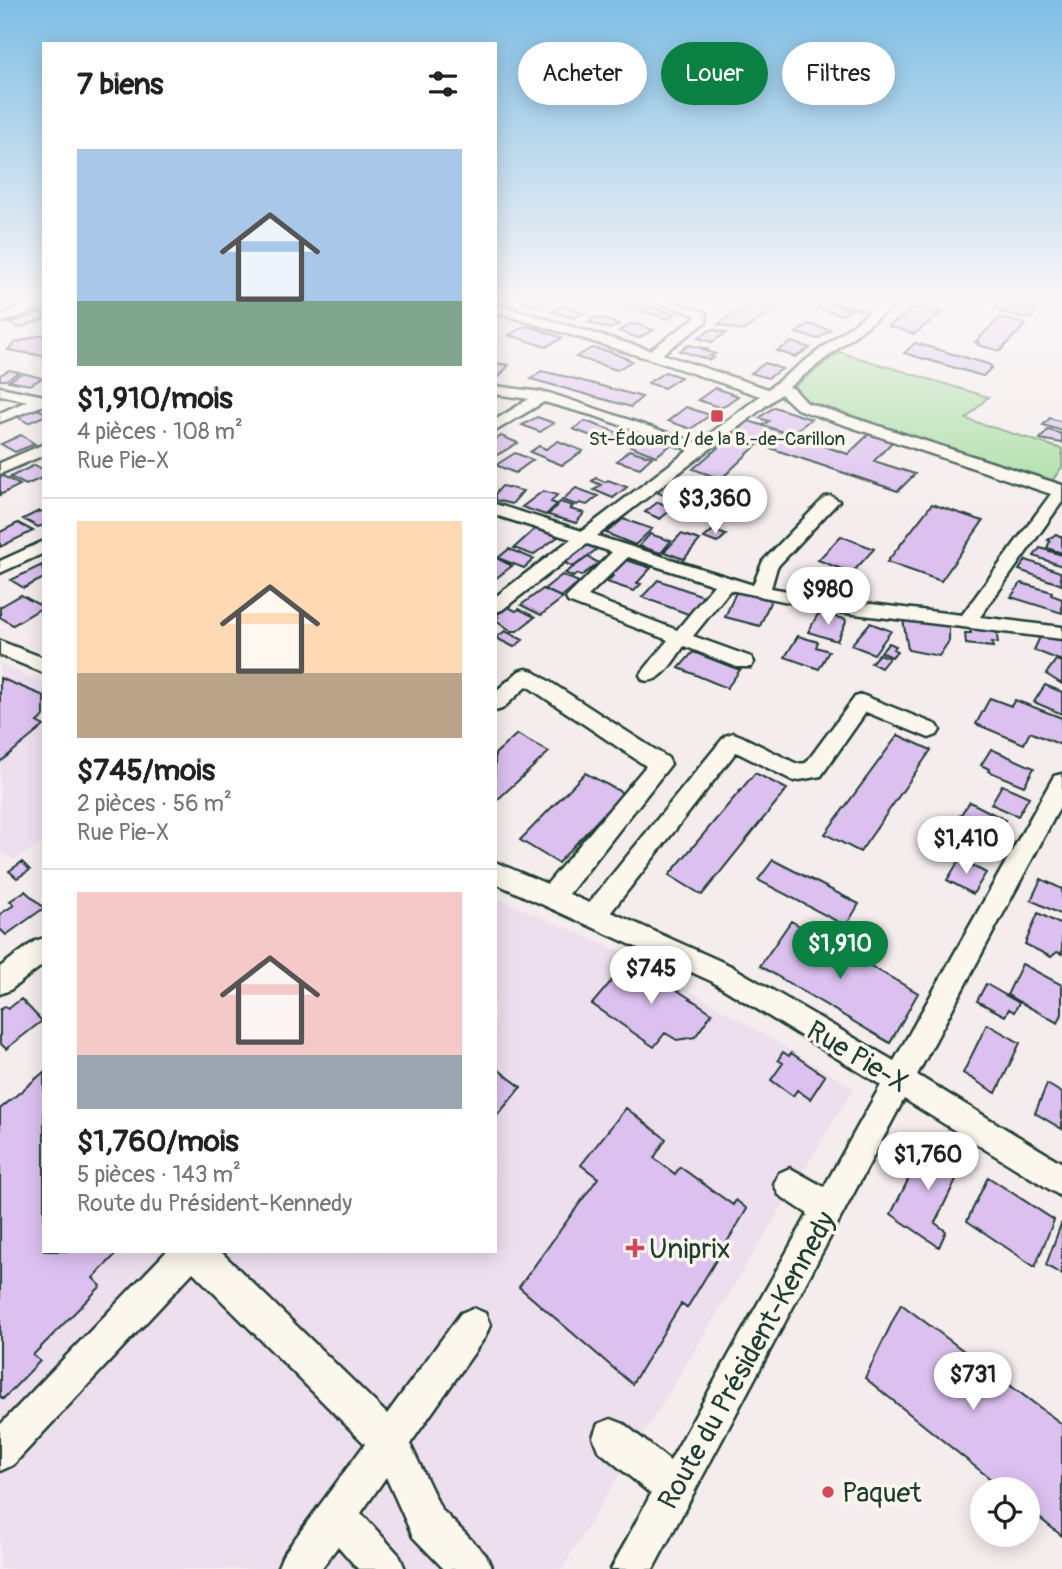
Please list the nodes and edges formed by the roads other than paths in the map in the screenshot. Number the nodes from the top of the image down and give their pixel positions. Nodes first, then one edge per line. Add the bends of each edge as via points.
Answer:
1 (703, 370) edge
2 (803, 370) edge
3 (497, 390) edge
4 (0, 391) edge
5 (775, 392) junction
6 (544, 396) junction
7 (42, 400) edge
8 (42, 400) edge
9 (0, 418) edge
10 (497, 426) edge
11 (701, 449) junction
12 (42, 450) edge
13 (0, 469) edge
14 (1061, 491) edge
15 (831, 501) dead end
16 (497, 510) edge
17 (585, 538) junction
18 (42, 547) edge
19 (624, 551) junction
20 (0, 568) edge
21 (726, 583) junction
22 (760, 592) junction
23 (497, 604) edge
24 (968, 620) junction
25 (1062, 633) edge
26 (681, 638) junction
27 (0, 647) edge
28 (744, 662) dead end
29 (42, 665) edge
30 (650, 676) dead end
31 (497, 702) edge
32 (929, 730) dead end
33 (1062, 782) edge
34 (498, 878) edge
35 (551, 897) junction
36 (593, 916) junction
37 (42, 950) edge
38 (0, 982) edge
39 (899, 1080) junction
40 (1062, 1181) edge
41 (790, 1184) dead end
42 (829, 1208) junction
43 (188, 1253) edge
44 (198, 1253) edge
45 (473, 1325) dead end
46 (611, 1437) dead end
47 (390, 1443) junction
48 (0, 1452) edge
49 (676, 1489) junction
50 (336, 1515) junction
51 (297, 1569) edge
52 (385, 1569) edge
53 (471, 1569) edge
54 (631, 1569) edge

1 - 5 street
2 - 5 street
3 - 6 street
4 - 7 street
5 - 11 street
5 - 14 street via 789,392 802,406
6 - 10 street
6 - 11 street
8 - 9 street
11 - 17 street
12 - 13 street
14 - 24 street
15 - 22 street via 769,565
16 - 17 street
17 - 19 street
17 - 23 street
18 - 20 street
19 - 21 street
19 - 26 street via 575,598
21 - 22 street
21 - 26 street
22 - 24 street
24 - 25 street
26 - 28 street
26 - 30 street
27 - 29 street
31 - 35 street via 526,676 660,764
32 - 36 street via 862,702 813,770 794,773 733,741
33 - 39 street, Route du Président-Kennedy
34 - 35 street, Rue Pie-X
35 - 36 street, Rue Pie-X
36 - 39 street, Rue Pie-X via 720,973
37 - 38 street
39 - 40 street, Rue Pie-X
39 - 42 street, Route du Président-Kennedy
41 - 42 street
42 - 49 street, Route du Président-Kennedy
43 - 48 street
44 - 47 street
45 - 47 street
46 - 49 street
47 - 50 street
47 - 53 street via 427,1523
49 - 54 street, Route du Président-Kennedy
50 - 51 street
50 - 52 street

